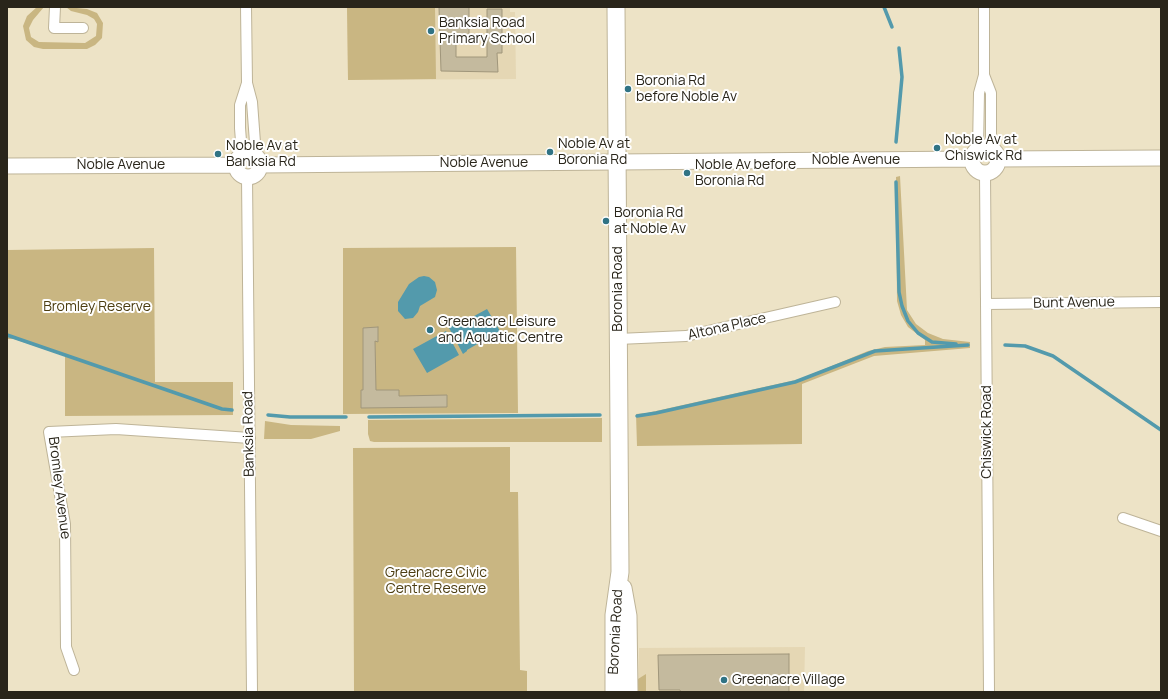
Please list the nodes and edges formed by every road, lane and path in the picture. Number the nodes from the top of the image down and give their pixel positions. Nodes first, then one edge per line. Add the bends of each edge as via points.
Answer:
1 (55, 7) edge
2 (246, 7) edge
3 (616, 7) edge
4 (984, 7) edge
5 (83, 28) dead end
6 (985, 154) junction
7 (1161, 158) edge
8 (248, 160) junction
9 (617, 162) junction
10 (7, 166) edge
11 (985, 173) joint
12 (247, 177) joint
13 (835, 302) dead end
14 (1161, 302) edge
15 (986, 304) junction
16 (618, 339) junction
17 (250, 438) junction
18 (1124, 518) dead end
19 (1161, 531) edge
20 (620, 572) junction
21 (74, 670) dead end
22 (252, 692) edge
23 (614, 692) edge
24 (629, 692) edge
25 (989, 692) edge

1 - 5 street via 54,28
2 - 8 street via 247,83 240,105 240,128
3 - 9 main road, Boronia Road
4 - 6 street via 984,75 979,93
6 - 7 street, Noble Avenue
6 - 9 street, Noble Avenue
6 - 11 street via 996,167
8 - 9 street, Noble Avenue
8 - 10 street, Noble Avenue
8 - 12 street via 240,174
9 - 16 main road, Boronia Road
11 - 15 street, Chiswick Road
12 - 17 street, Banksia Road
13 - 16 street, Altona Place via 686,336
14 - 15 street, Bunt Avenue
15 - 25 street, Chiswick Road
16 - 20 main road, Boronia Road
17 - 21 street, Bromley Avenue via 116,429 49,432 65,524 66,648
17 - 22 street, Banksia Road
18 - 19 street
20 - 23 main road, Boronia Road via 614,615
20 - 24 main road, Boronia Road via 628,616

